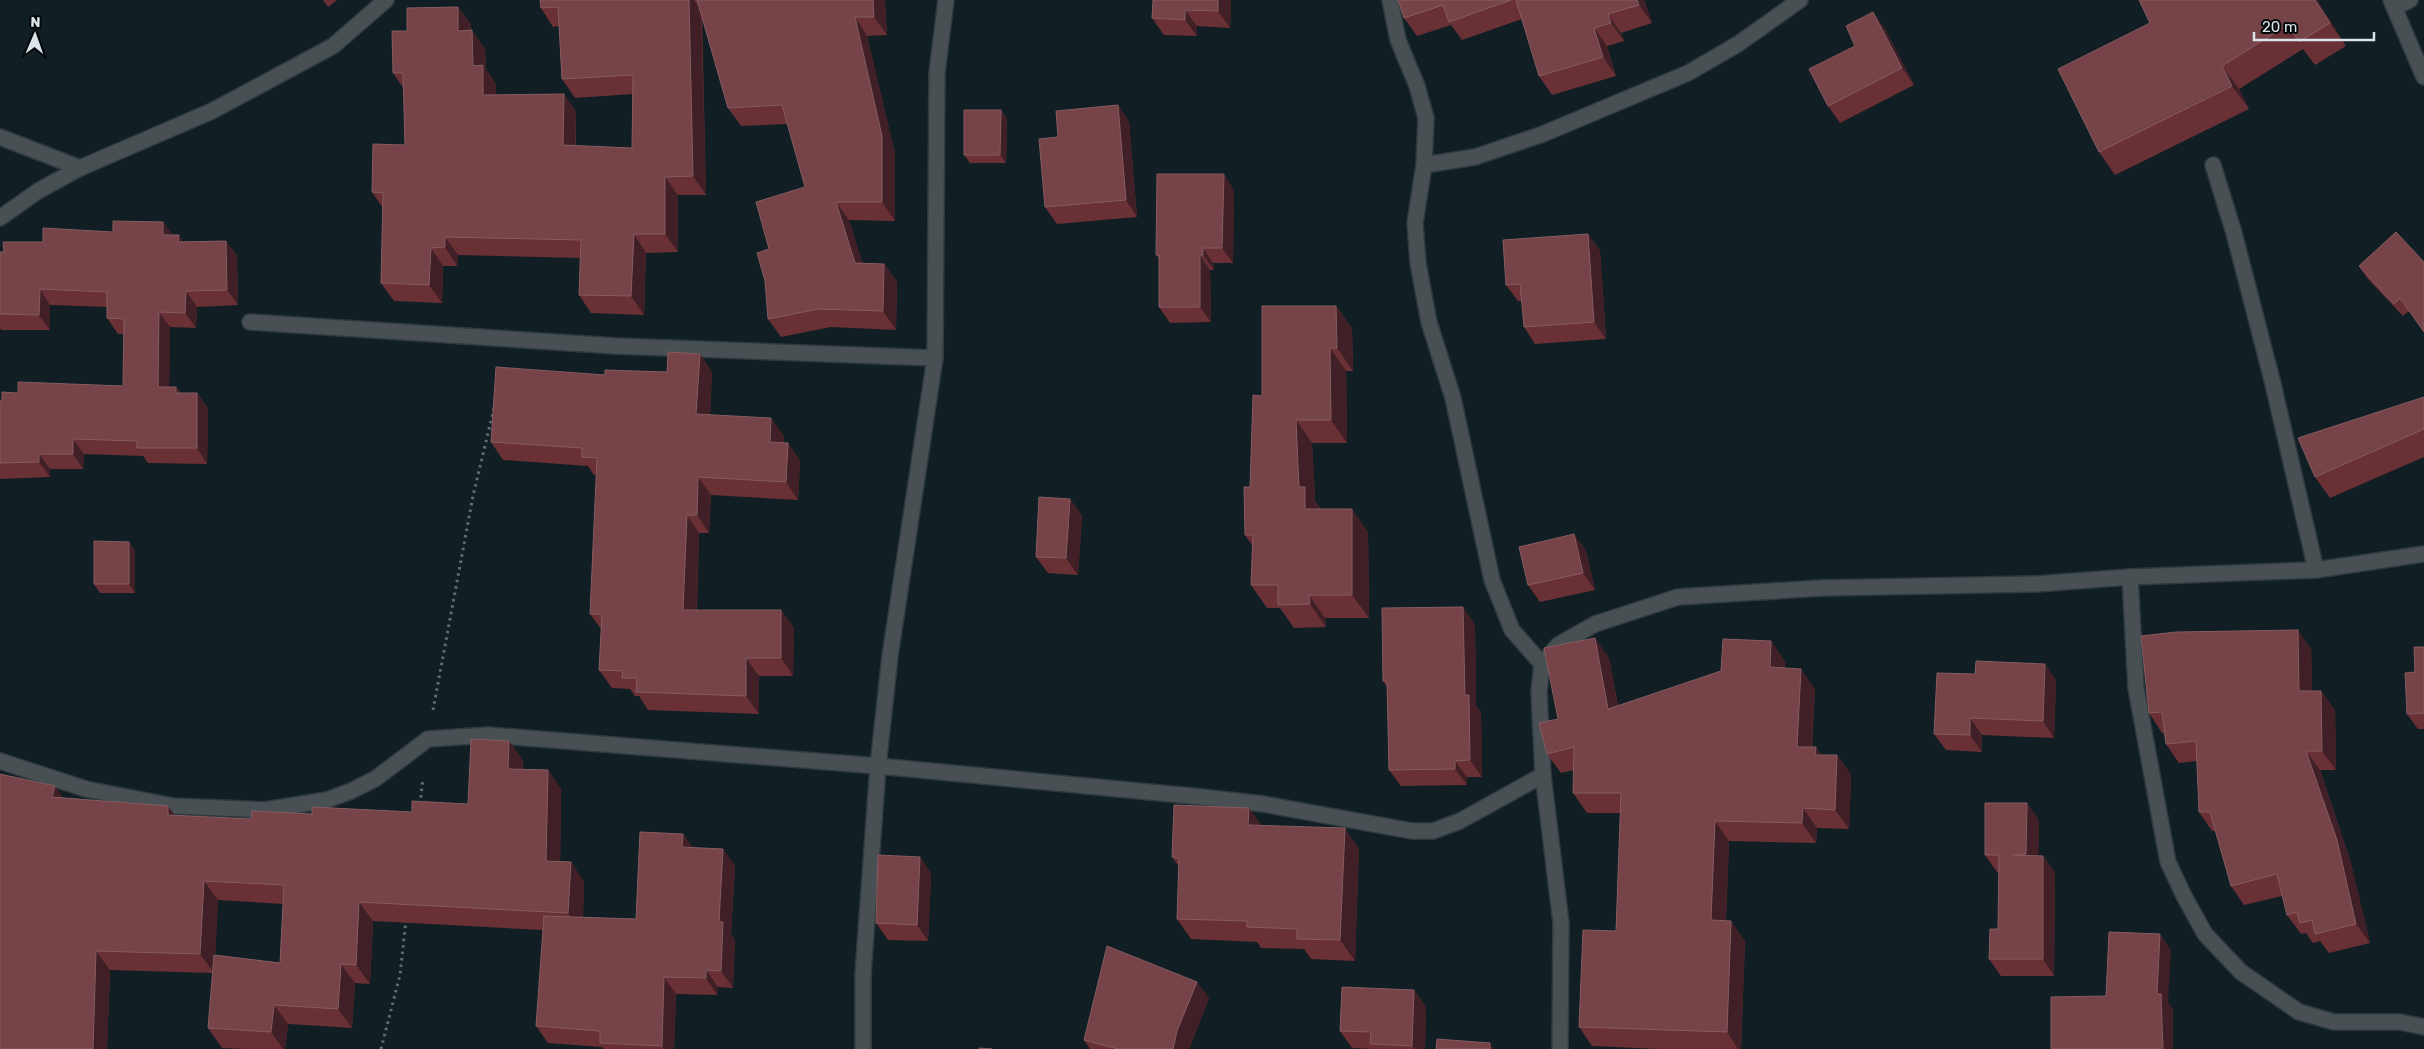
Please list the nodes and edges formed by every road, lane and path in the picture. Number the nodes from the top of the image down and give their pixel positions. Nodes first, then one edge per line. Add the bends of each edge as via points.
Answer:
1 (386, 0) edge
2 (946, 0) edge
3 (1390, 0) edge
4 (1800, 0) edge
5 (2410, 0) edge
6 (2393, 4) edge
7 (2424, 76) edge
8 (0, 137) edge
9 (1424, 165) junction
10 (2213, 165) dead end
11 (80, 168) junction
12 (0, 218) edge
13 (250, 322) dead end
14 (936, 358) junction
15 (495, 403) edge
16 (2424, 554) edge
17 (2316, 570) junction
18 (2130, 577) junction
19 (1542, 664) junction
20 (428, 739) junction
21 (0, 761) edge
22 (878, 766) junction
23 (1543, 775) junction
24 (418, 813) edge
25 (406, 917) edge
26 (2424, 1027) edge
27 (381, 1049) edge
28 (863, 1049) edge
29 (1560, 1049) edge

1 - 11 street via 333,46 212,111
2 - 14 street via 937,73
3 - 9 street via 1398,40 1418,86 1426,118
4 - 9 street via 1738,44 1688,74 1543,134 1475,157
5 - 6 street
6 - 7 street
8 - 11 street
9 - 19 street via 1415,224 1418,263 1429,322 1453,398 1492,580 1512,630
10 - 17 street via 2273,384
11 - 12 street via 38,191
13 - 14 street via 616,346
14 - 22 street via 890,656
15 - 20 path via 473,496
16 - 17 street
17 - 18 street
18 - 19 street via 2036,584 1822,588 1678,598 1595,624 1558,645
18 - 26 street via 2136,688 2166,853 2205,934 2241,972 2299,1012 2334,1022 2400,1022
19 - 23 street via 1539,692
20 - 21 street via 375,779 351,791 327,800 265,810 173,806 86,789
20 - 22 street via 488,735
20 - 24 path
22 - 23 street via 1263,804 1412,831 1433,831 1460,821
22 - 28 street via 863,974
23 - 29 street via 1561,923
25 - 27 path via 400,976

